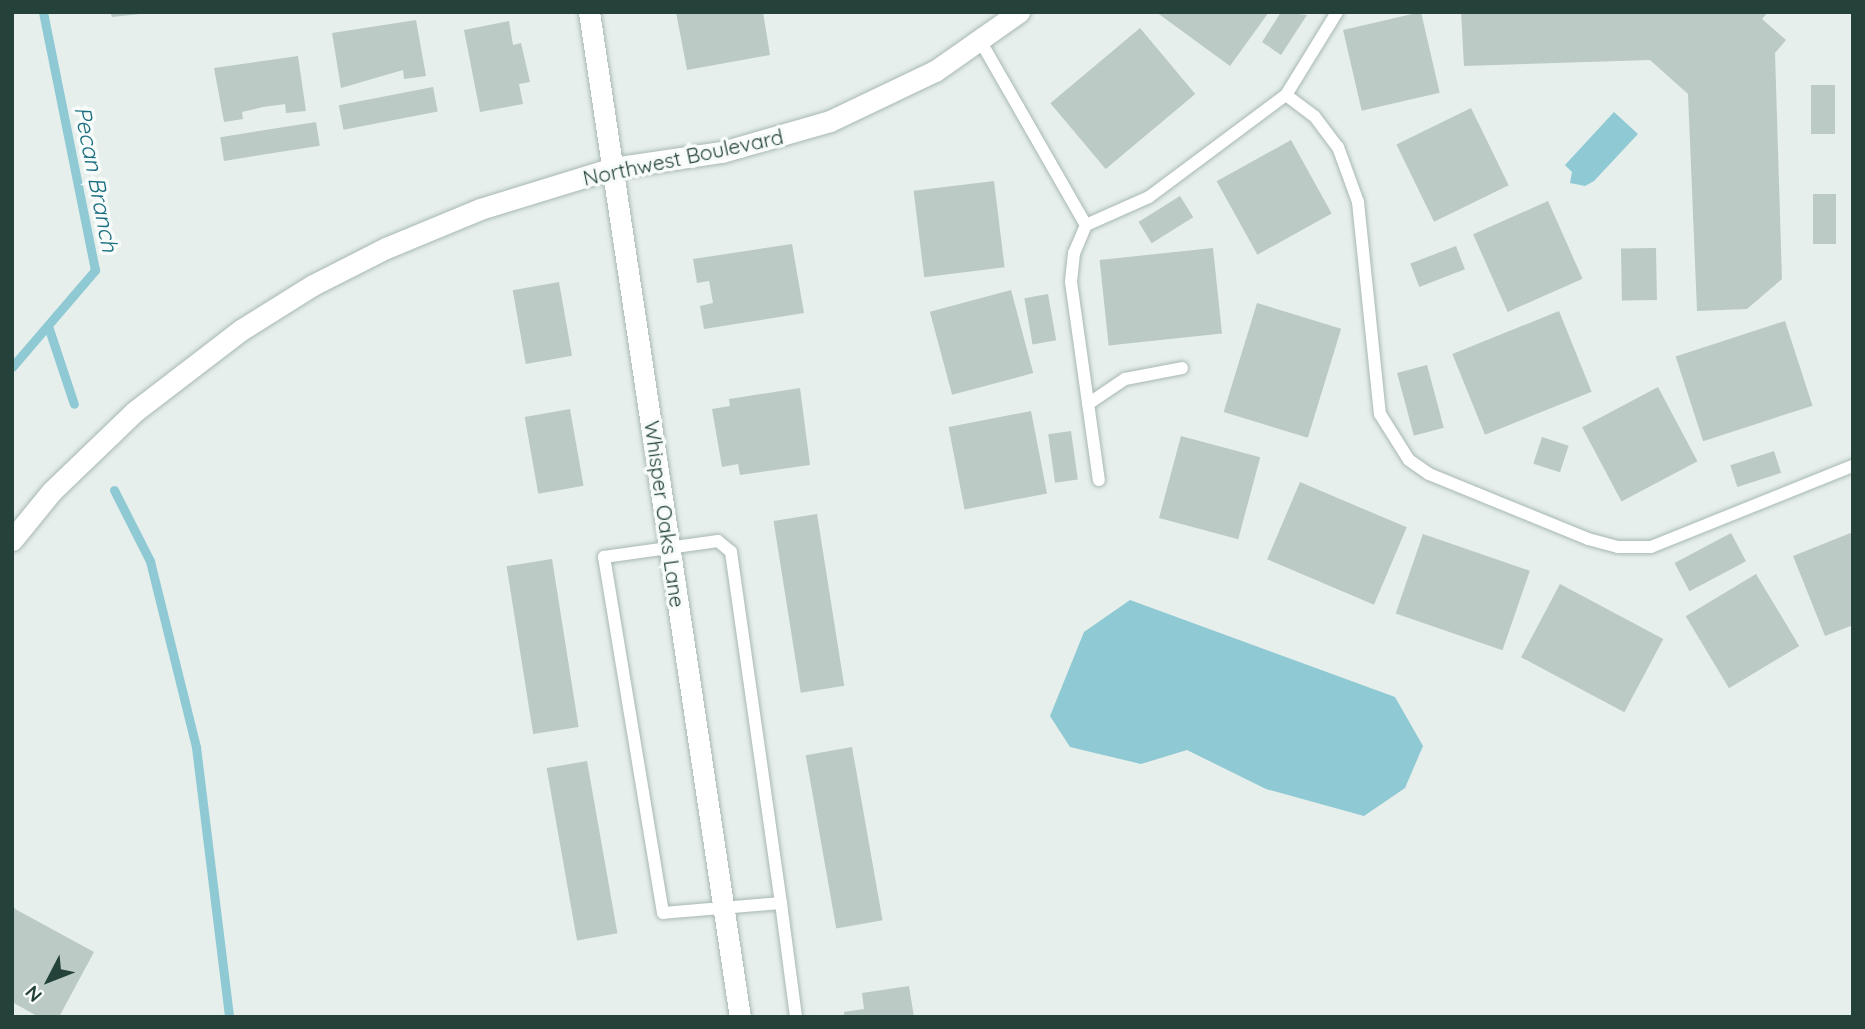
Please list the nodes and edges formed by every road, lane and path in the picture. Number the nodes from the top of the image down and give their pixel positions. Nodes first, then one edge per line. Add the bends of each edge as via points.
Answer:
1 (589, 12) edge
2 (1018, 12) edge
3 (1337, 12) edge
4 (981, 42) junction
5 (1286, 95) junction
6 (613, 168) junction
7 (1086, 225) junction
8 (1182, 368) dead end
9 (1088, 404) junction
10 (1853, 466) edge
11 (1099, 480) dead end
12 (12, 540) edge
13 (670, 549) junction
14 (780, 903) junction
15 (723, 908) junction
16 (740, 1017) edge
17 (796, 1017) edge

1 - 6 street, Whisper Oaks Lane
2 - 4 street, Northwest Boulevard
3 - 5 lane
4 - 6 street, Northwest Boulevard via 887,96 830,121 722,152
4 - 7 lane
5 - 7 lane via 1149,197
5 - 10 lane via 1315,117 1338,147 1358,202 1380,414 1409,460 1429,474 1588,539 1618,547 1651,547
6 - 12 street, Northwest Boulevard via 481,209 386,248 313,285 241,330 134,412 52,491
6 - 13 street, Whisper Oaks Lane
7 - 9 lane via 1074,253 1071,282
8 - 9 lane via 1125,379
9 - 11 lane
13 - 14 lane via 718,541 731,552
13 - 15 street, Whisper Oaks Lane
13 - 15 lane via 604,557 663,914
14 - 15 lane
14 - 17 lane
15 - 16 street, Whisper Oaks Lane

